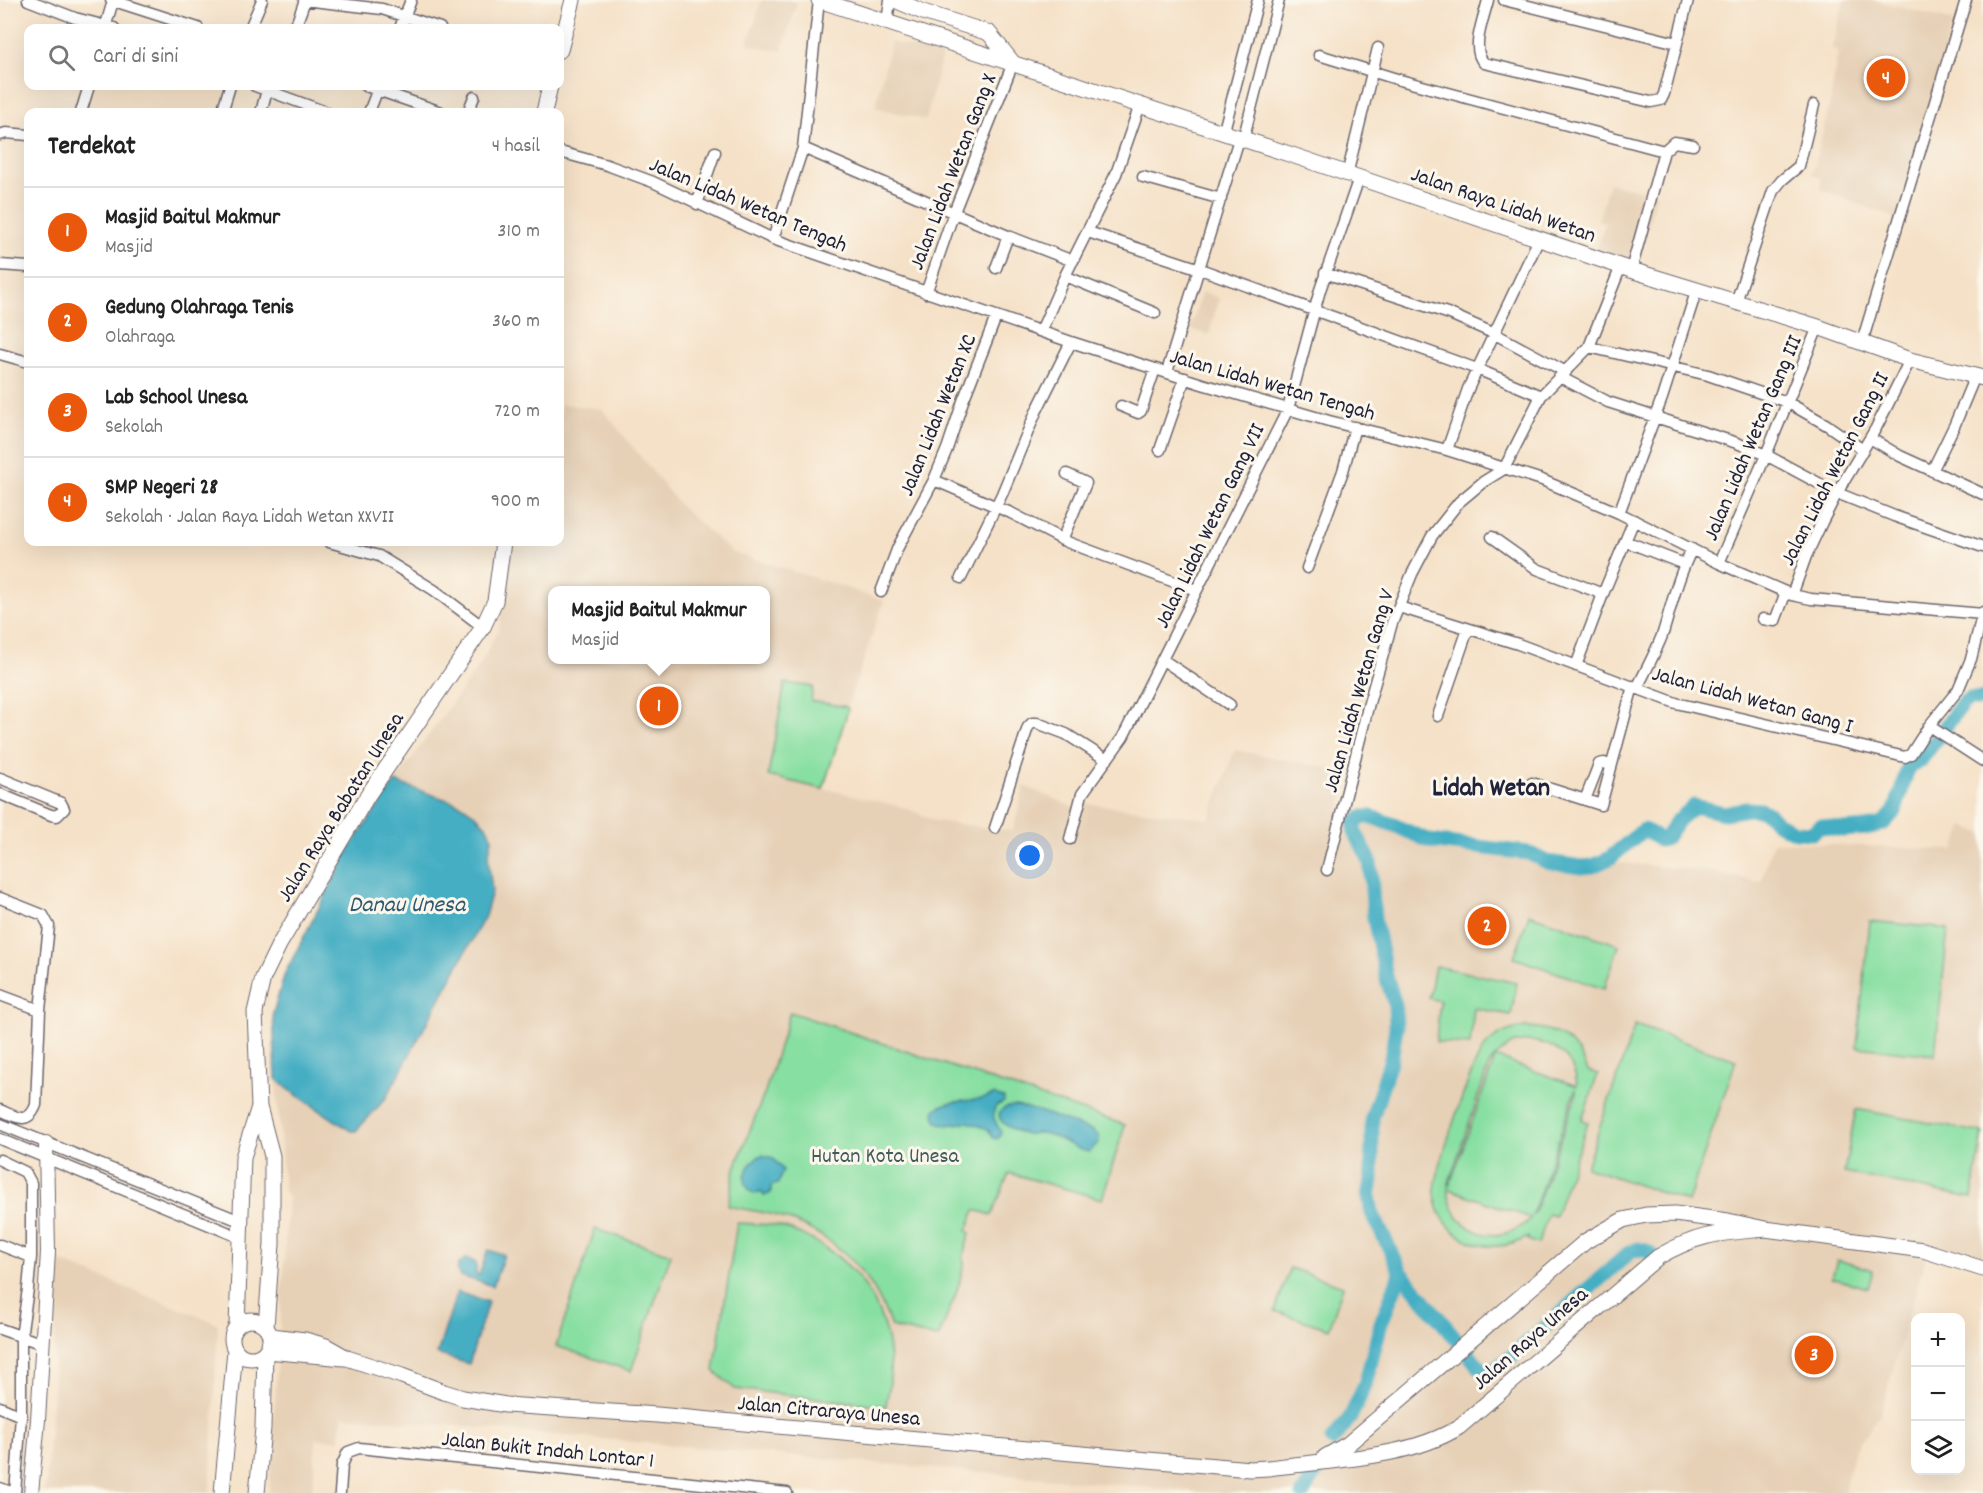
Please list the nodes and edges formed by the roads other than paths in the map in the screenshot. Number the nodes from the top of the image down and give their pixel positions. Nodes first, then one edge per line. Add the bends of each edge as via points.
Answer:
1 (28, 0) edge
2 (112, 0) edge
3 (262, 0) edge
4 (305, 0) edge
5 (411, 0) edge
6 (819, 0) edge
7 (890, 0) edge
8 (895, 0) edge
9 (1258, 0) edge
10 (1279, 0) edge
11 (1488, 0) edge
12 (1504, 0) edge
13 (1688, 0) edge
14 (1966, 0) edge
15 (570, 1) edge
16 (841, 4) edge
17 (405, 16) junction
18 (887, 23) junction
19 (95, 24) edge
20 (109, 24) edge
21 (186, 24) edge
22 (252, 24) edge
23 (296, 24) edge
24 (402, 24) edge
25 (428, 24) edge
26 (564, 30) edge
27 (1677, 43) junction
28 (1377, 48) dead end
29 (1319, 55) dead end
30 (1013, 63) junction
31 (1371, 72) junction
32 (88, 90) edge
33 (229, 90) edge
34 (267, 90) joint
35 (378, 90) edge
36 (386, 90) edge
37 (549, 90) edge
38 (474, 97) dead end
39 (1140, 105) junction
40 (1814, 105) dead end
41 (1230, 106) junction
42 (82, 108) edge
43 (223, 108) edge
44 (262, 108) edge
45 (315, 108) edge
46 (371, 108) edge
47 (431, 108) edge
48 (470, 108) edge
49 (545, 108) edge
50 (1250, 112) junction
51 (1223, 134) junction
52 (0, 135) edge
53 (24, 135) edge
54 (1241, 139) junction
55 (1693, 146) dead end
56 (802, 148) junction
57 (1664, 151) junction
58 (715, 152) dead end
59 (564, 153) edge
60 (1143, 177) dead end
61 (1353, 177) junction
62 (1221, 199) junction
63 (697, 204) junction
64 (954, 212) junction
65 (1088, 232) junction
66 (1008, 236) junction
67 (773, 239) junction
68 (1539, 239) junction
69 (1073, 261) junction
70 (0, 265) edge
71 (24, 267) edge
72 (996, 268) dead end
73 (1626, 268) junction
74 (1200, 269) junction
75 (1325, 273) junction
76 (1065, 276) junction
77 (1697, 289) junction
78 (926, 293) junction
79 (1736, 302) junction
80 (1315, 312) junction
81 (1155, 313) dead end
82 (996, 317) junction
83 (1818, 327) junction
84 (1041, 331) junction
85 (1495, 334) junction
86 (1071, 342) junction
87 (1862, 342) junction
88 (1588, 347) junction
89 (0, 354) edge
90 (1910, 360) junction
91 (24, 361) edge
92 (1672, 367) junction
93 (1155, 369) junction
94 (1477, 369) junction
95 (1167, 372) junction
96 (1563, 374) junction
97 (1979, 377) edge
98 (1185, 378) junction
99 (1540, 396) junction
100 (1787, 402) junction
101 (1121, 406) dead end
102 (1288, 409) junction
103 (1655, 418) junction
104 (1355, 428) junction
105 (1870, 438) junction
106 (1160, 450) dead end
107 (1447, 450) junction
108 (1863, 450) junction
109 (1766, 455) junction
110 (1504, 469) junction
111 (1932, 471) junction
112 (1067, 474) dead end
113 (934, 480) junction
114 (1837, 493) junction
115 (1983, 494) edge
116 (995, 507) junction
117 (1619, 513) junction
118 (1634, 520) junction
119 (1492, 537) dead end
120 (1062, 540) junction
121 (1625, 541) junction
122 (343, 546) edge
123 (502, 546) edge
124 (1983, 547) edge
125 (1692, 549) junction
126 (1719, 563) junction
127 (1684, 564) junction
128 (1307, 568) dead end
129 (961, 578) dead end
130 (1196, 590) junction
131 (882, 592) dead end
132 (1603, 594) junction
133 (1789, 594) junction
134 (1399, 606) junction
135 (1983, 613) edge
136 (1763, 619) dead end
137 (483, 627) junction
138 (1468, 629) junction
139 (1163, 660) junction
140 (1576, 666) junction
141 (1635, 687) junction
142 (1230, 705) dead end
143 (1438, 716) dead end
144 (1930, 727) junction
145 (1107, 760) junction
146 (1983, 761) edge
147 (1610, 765) junction
148 (0, 778) edge
149 (1532, 783) dead end
150 (0, 794) edge
151 (1585, 800) junction
152 (995, 828) dead end
153 (1070, 839) dead end
154 (1327, 870) dead end
155 (0, 898) edge
156 (0, 994) edge
157 (40, 1010) junction
158 (259, 1107) junction
159 (0, 1110) edge
160 (0, 1124) edge
161 (0, 1139) edge
162 (46, 1143) junction
163 (272, 1156) junction
164 (243, 1157) junction
165 (46, 1158) junction
166 (0, 1160) edge
167 (1675, 1214) junction
168 (240, 1221) junction
169 (1765, 1229) junction
170 (239, 1237) junction
171 (1686, 1242) junction
172 (0, 1245) edge
173 (31, 1257) junction
174 (1983, 1269) edge
175 (237, 1321) junction
176 (0, 1329) edge
177 (267, 1337) junction
178 (21, 1338) junction
179 (43, 1344) junction
180 (236, 1350) junction
181 (0, 1407) edge
182 (21, 1416) junction
183 (1365, 1429) junction
184 (1378, 1454) junction
185 (1314, 1462) junction
186 (0, 1488) edge
187 (14, 1493) edge
188 (31, 1493) edge
189 (222, 1493) edge
190 (257, 1493) edge
191 (340, 1493) edge
192 (787, 1493) edge

1 - 19 street
2 - 20 street
2 - 21 street
3 - 22 street
4 - 17 street via 382,9
4 - 23 street
5 - 17 street
6 - 16 main road, Jalan Raya Lidah Wetan
6 - 56 street
7 - 18 street
8 - 30 main road via 989,33
9 - 41 street
10 - 50 street
11 - 27 street via 1477,49 1484,63 1651,102 1664,94
12 - 27 street
13 - 27 street
14 - 87 street
15 - 26 main road
16 - 18 main road, Jalan Raya Lidah Wetan
17 - 24 street
17 - 25 street
18 - 30 main road, Jalan Raya Lidah Wetan
28 - 31 street, Jalan Lidah Wetan Gang VII
29 - 31 street
30 - 39 main road, Jalan Raya Lidah Wetan
30 - 64 street, Jalan Lidah Wetan Gang X
31 - 57 street
31 - 61 street, Jalan Lidah Wetan Gang VII
32 - 42 street
33 - 43 street
34 - 44 street
34 - 45 street
35 - 46 street
36 - 47 street
37 - 49 main road
38 - 48 street
39 - 51 main road, Jalan Raya Lidah Wetan
39 - 65 street via 1116,174
40 - 79 street via 1799,166 1773,192
41 - 50 street
41 - 51 street
50 - 54 street
51 - 54 main road, Jalan Raya Lidah Wetan
52 - 53 street
54 - 61 main road, Jalan Raya Lidah Wetan
54 - 62 street
55 - 57 street via 1671,142
56 - 64 street
56 - 67 street
57 - 73 street
58 - 63 street
59 - 63 street, Jalan Lidah Wetan Tengah via 653,182
60 - 62 street
61 - 68 main road, Jalan Raya Lidah Wetan
61 - 75 street, Jalan Lidah Wetan Gang VII
62 - 74 street
63 - 67 street, Jalan Lidah Wetan Tengah
64 - 66 street
64 - 78 street, Jalan Lidah Wetan Gang X
65 - 69 street
65 - 74 street
66 - 69 street
66 - 72 street
67 - 78 street, Jalan Lidah Wetan Tengah
68 - 73 main road, Jalan Raya Lidah Wetan
68 - 85 street
69 - 76 street
70 - 71 street
73 - 77 main road, Jalan Raya Lidah Wetan
73 - 88 street
74 - 80 street
74 - 95 street
75 - 80 street, Jalan Lidah Wetan Gang VII
75 - 85 street via 1450,314
76 - 81 street
76 - 84 street
77 - 79 main road, Jalan Raya Lidah Wetan
77 - 92 street
78 - 82 street, Jalan Lidah Wetan Tengah
79 - 83 main road, Jalan Raya Lidah Wetan
80 - 94 street
80 - 102 street, Jalan Lidah Wetan Gang VII
82 - 84 street, Jalan Lidah Wetan Tengah
82 - 113 street, Jalan Lidah Wetan XC
83 - 87 main road, Jalan Raya Lidah Wetan
83 - 100 street, Jalan Lidah Wetan Gang III
84 - 86 street, Jalan Lidah Wetan Tengah
85 - 94 street
85 - 96 street
86 - 93 street, Jalan Lidah Wetan Tengah
86 - 116 street
87 - 90 main road, Jalan Raya Lidah Wetan
88 - 92 street
88 - 96 street
89 - 91 street
90 - 97 main road, Jalan Raya Lidah Wetan
90 - 105 street, Jalan Lidah Wetan Gang II
92 - 100 street
92 - 103 street
93 - 95 street, Jalan Lidah Wetan Tengah
93 - 101 street via 1141,411
94 - 99 street
94 - 107 street
95 - 98 street, Jalan Lidah Wetan Tengah
96 - 99 street
96 - 103 street via 1608,402
97 - 111 street
98 - 102 street, Jalan Lidah Wetan Tengah
98 - 106 street
99 - 110 street
100 - 108 street
100 - 109 street, Jalan Lidah Wetan Gang III
102 - 104 street, Jalan Lidah Wetan Tengah
102 - 130 street, Jalan Lidah Wetan Gang VII
103 - 109 street
103 - 117 street
104 - 107 street, Jalan Lidah Wetan Tengah
104 - 128 street
105 - 108 street, Jalan Lidah Wetan Gang II
105 - 111 street
107 - 110 street, Jalan Lidah Wetan Tengah
108 - 114 street, Jalan Lidah Wetan Gang II
109 - 114 street
109 - 126 street, Jalan Lidah Wetan Gang III
110 - 117 street, Jalan Lidah Wetan Tengah via 1542,480
110 - 134 street, Jalan Lidah Wetan Gang V via 1459,502 1432,536
111 - 115 street
112 - 120 street via 1086,483
113 - 116 street
113 - 131 street, Jalan Lidah Wetan XC via 898,548
114 - 124 street
114 - 133 street, Jalan Lidah Wetan Gang II
116 - 120 street
116 - 129 street
117 - 118 street, Jalan Lidah Wetan Tengah
118 - 121 street
118 - 125 street, Jalan Lidah Wetan Tengah
119 - 132 street via 1537,569
120 - 130 street
121 - 127 street
121 - 132 street
122 - 137 street via 379,556
123 - 137 main road, Jalan Raya Babatan Unesa via 495,601
125 - 126 street, Jalan Lidah Wetan Tengah
125 - 127 street
126 - 133 street, Jalan Lidah Wetan Tengah
127 - 141 street via 1657,648
130 - 139 street, Jalan Lidah Wetan Gang VII
132 - 140 street
133 - 135 street, Jalan Lidah Wetan Tengah
133 - 136 street, Jalan Lidah Wetan Gang II via 1775,621
134 - 138 street, Jalan Lidah Wetan Gang I
134 - 154 street, Jalan Lidah Wetan Gang V via 1369,703
135 - 144 street, Jalan Lidah Wetan Gang I via 1965,677
137 - 158 main road, Jalan Raya Babatan Unesa via 368,795 279,945 255,1012
138 - 140 street, Jalan Lidah Wetan Gang I
138 - 143 street
139 - 142 street
139 - 145 street, Jalan Lidah Wetan Gang VII
140 - 141 street, Jalan Lidah Wetan Gang I
141 - 144 street, Jalan Lidah Wetan Gang I via 1697,709 1905,756
141 - 147 street
144 - 146 street
145 - 152 street via 1066,734 1032,723
145 - 153 street, Jalan Lidah Wetan Gang VII via 1082,794
147 - 151 street via 1599,765
147 - 151 street via 1602,804
148 - 150 street via 61,803 64,809 57,816 51,815
149 - 151 street
155 - 157 street via 47,919
156 - 157 street
157 - 159 street via 33,1114 21,1118
158 - 163 main road
158 - 164 main road
160 - 162 street
161 - 165 street
162 - 165 street
162 - 168 street
163 - 164 main road via 264,1147 256,1147
163 - 177 main road
164 - 168 main road
165 - 170 street
165 - 179 street via 48,1252
166 - 173 street via 25,1172 31,1183
167 - 169 main road, Jalan Raya Unesa
167 - 171 main road via 1684,1227
167 - 183 main road, Jalan Raya Unesa via 1636,1216 1586,1241
168 - 170 main road
169 - 171 main road, Jalan Raya Unesa via 1709,1234
169 - 174 main road, Jalan Raya Unesa via 1923,1250
170 - 175 main road
171 - 184 main road, Jalan Raya Unesa via 1658,1257 1460,1427 1429,1443
172 - 173 street
173 - 178 street
175 - 177 main road via 255,1320
175 - 180 main road via 232,1335
176 - 178 street
177 - 180 main road via 260,1356 244,1357
177 - 185 main road, Jalan Citraraya Unesa via 326,1346 347,1358 463,1398 506,1405 1250,1469
177 - 190 main road
178 - 179 street
178 - 182 street
179 - 188 street
180 - 189 main road
181 - 182 street
182 - 187 street
183 - 184 main road via 1365,1445
183 - 185 main road, Jalan Raya Unesa via 1339,1450
184 - 185 main road, Jalan Raya Unesa
186 - 187 street
191 - 192 street, Jalan Bukit Indah Lontar 1 via 342,1465 348,1452 359,1448

